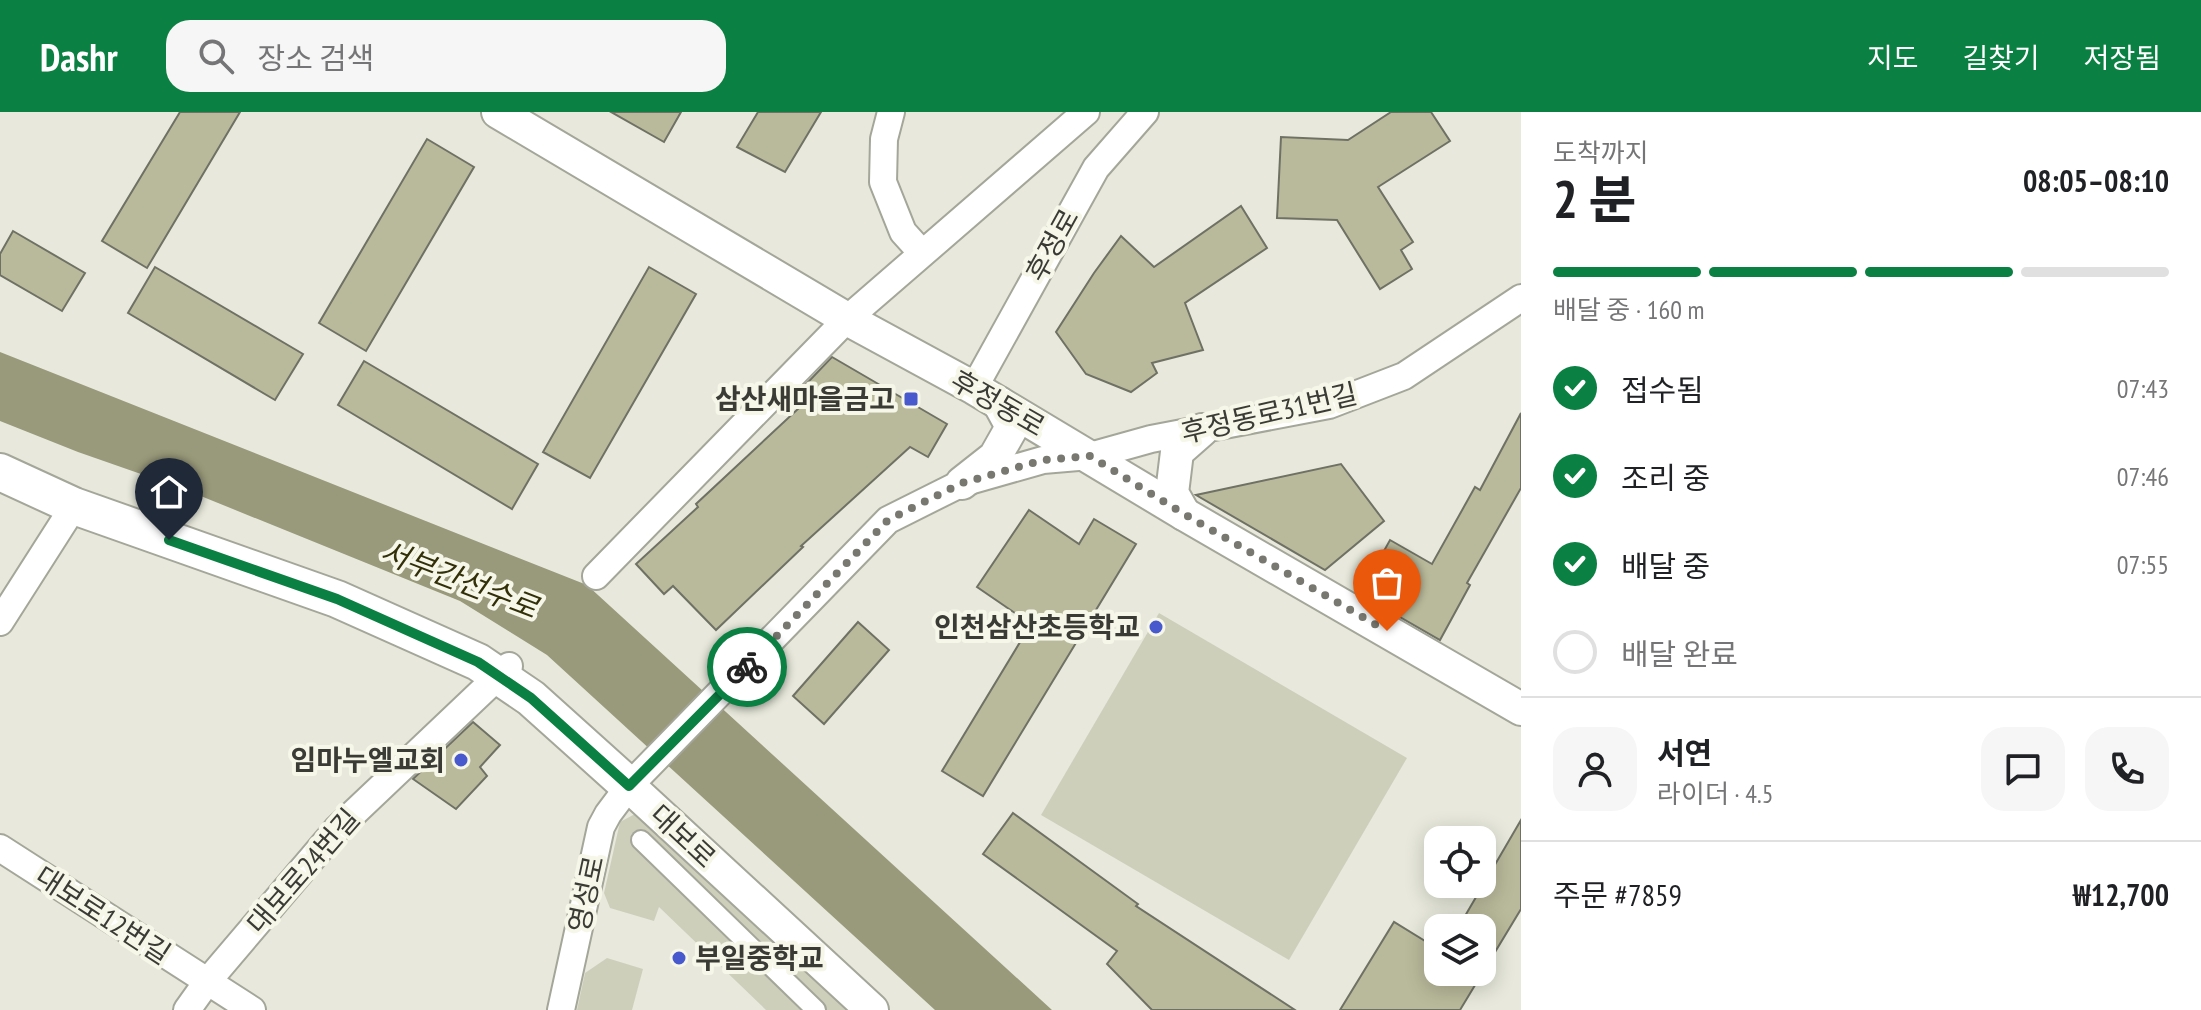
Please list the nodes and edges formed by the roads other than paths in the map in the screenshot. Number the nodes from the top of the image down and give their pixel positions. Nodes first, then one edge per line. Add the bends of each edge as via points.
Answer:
1 (498, 112) edge
2 (891, 112) edge
3 (1086, 112) edge
4 (1145, 112) edge
5 (922, 253) junction
6 (1521, 298) edge
7 (847, 319) junction
8 (986, 395) junction
9 (1202, 430) junction
10 (1090, 456) junction
11 (0, 472) edge
12 (962, 483) junction
13 (74, 506) junction
14 (1184, 514) junction
15 (596, 576) dead end
16 (0, 622) edge
17 (748, 666) joint
18 (503, 670) junction
19 (1521, 709) edge
20 (629, 786) junction
21 (641, 840) dead end
22 (0, 848) edge
23 (207, 982) junction
24 (187, 1010) edge
25 (252, 1010) edge
26 (561, 1010) edge
27 (816, 1010) edge
28 (872, 1010) edge

1 - 7 street, 후정동로
2 - 5 street via 883,182 903,232
3 - 5 street
4 - 8 street, 후정로 via 1096,168
5 - 7 street
6 - 9 street, 후정동로31번길 via 1404,376 1329,405
7 - 8 street, 후정동로
7 - 15 street
8 - 10 street, 후정동로
8 - 12 street via 1012,427 995,457
9 - 10 street, 후정동로31번길
9 - 14 street via 1177,452 1172,493
10 - 12 street, 후정동로31번길 via 1043,460
10 - 14 street, 후정동로
11 - 13 main road, 대보로
12 - 17 street, 후정동로31번길 via 888,520
13 - 16 street
13 - 18 main road, 대보로 via 337,599
14 - 19 street, 후정동로
17 - 20 street, 영성로
18 - 20 main road, 대보로
18 - 23 street, 대보로24번길 via 337,829
20 - 26 street, 영성로 via 601,827
20 - 28 street, 대보로
21 - 27 street
22 - 23 street, 대보로12번길
23 - 24 street, 대보로24번길
23 - 25 street

